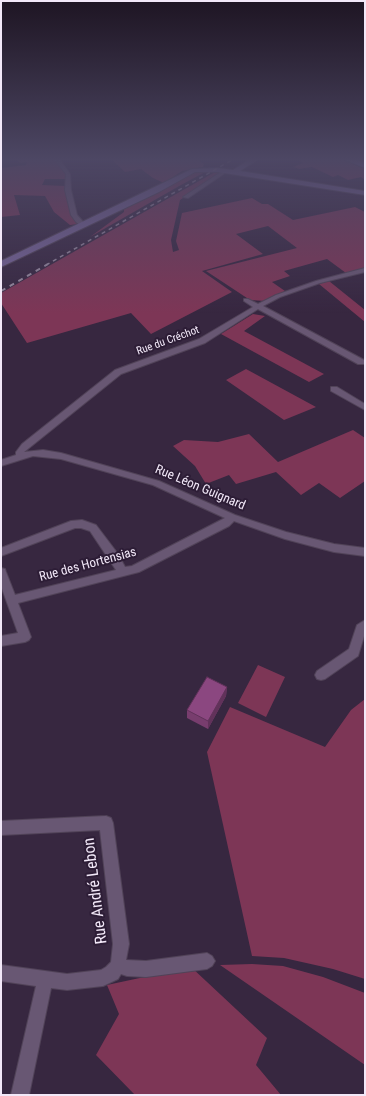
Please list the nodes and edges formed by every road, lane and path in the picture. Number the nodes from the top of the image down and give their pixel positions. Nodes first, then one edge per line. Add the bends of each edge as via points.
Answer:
1 (73, 211) edge
2 (112, 211) edge
3 (83, 225) junction
4 (1, 264) edge
5 (364, 272) edge
6 (246, 300) dead end
7 (257, 307) junction
8 (364, 362) edge
9 (334, 390) dead end
10 (365, 407) edge
11 (21, 456) junction
12 (1, 462) edge
13 (232, 517) junction
14 (1, 552) edge
15 (365, 552) edge
16 (1, 572) edge
17 (122, 572) junction
18 (11, 600) junction
19 (365, 625) edge
20 (1, 641) edge
21 (321, 675) dead end
22 (1, 828) edge
23 (207, 961) dead end
24 (118, 965) junction
25 (1, 973) edge
26 (45, 979) junction
27 (20, 1095) edge

1 - 3 street via 78,222
2 - 3 main road
3 - 4 main road
5 - 7 street, Rue du Créchot via 293,290
6 - 7 street
7 - 8 street
7 - 11 street, Rue du Créchot via 202,342 146,361 113,376 25,446 20,452
9 - 10 street
11 - 12 street, Rue Léon Guignard
11 - 13 street, Rue Léon Guignard via 52,454 156,482
13 - 15 street, Rue Léon Guignard via 323,546
13 - 17 street, Rue des Hortensias via 226,523 142,566
14 - 17 street via 74,524 82,524 93,528
16 - 18 street
17 - 18 street, Rue des Hortensias
18 - 20 street via 26,637
19 - 21 street via 361,628 354,652
22 - 24 street, Rue André Lebon via 106,823 121,944
23 - 24 street via 146,969
24 - 26 street via 112,973 103,978 67,982
25 - 26 street
26 - 27 street

